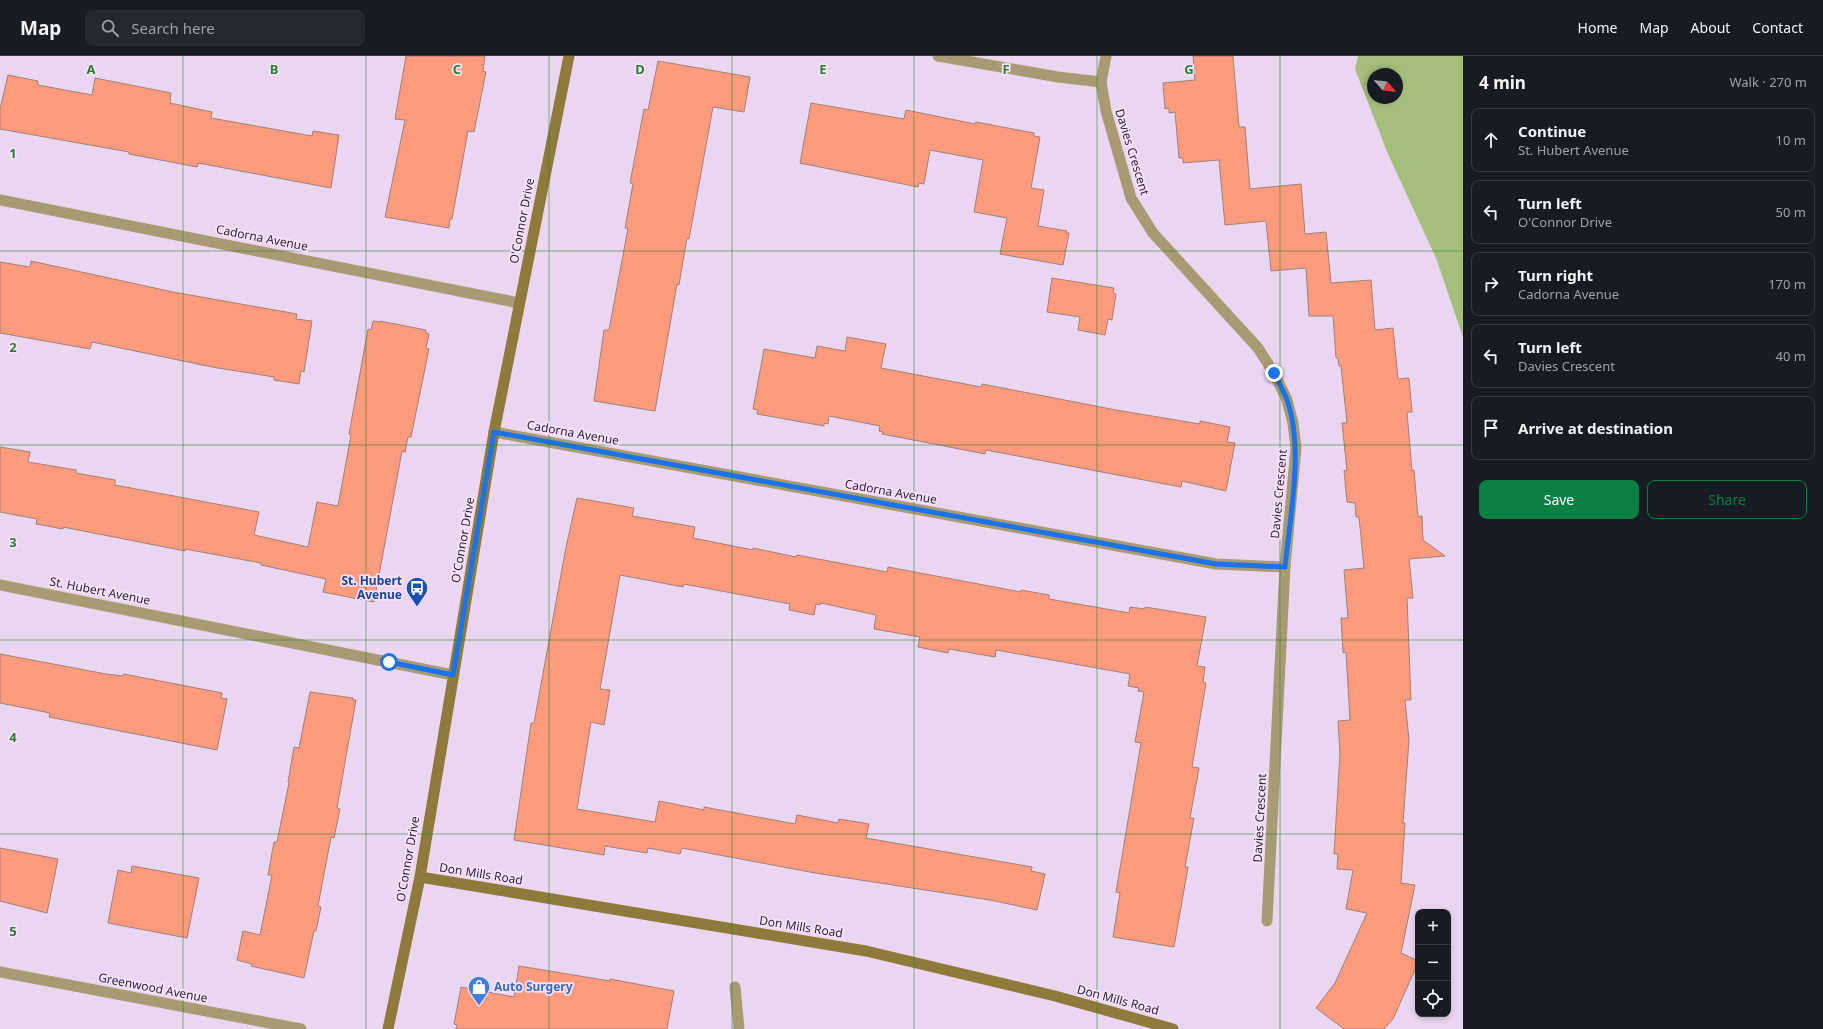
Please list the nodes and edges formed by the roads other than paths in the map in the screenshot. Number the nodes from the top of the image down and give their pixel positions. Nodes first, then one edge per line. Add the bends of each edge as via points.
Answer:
1 (569, 56) edge
2 (938, 56) edge
3 (1106, 56) edge
4 (1101, 82) junction
5 (0, 200) edge
6 (519, 303) junction
7 (494, 432) junction
8 (1285, 567) junction
9 (0, 585) edge
10 (453, 675) junction
11 (420, 877) junction
12 (1267, 921) dead end
13 (0, 972) edge
14 (735, 987) dead end
15 (301, 1029) edge
16 (388, 1029) edge
17 (739, 1029) edge
18 (1173, 1029) edge

1 - 6 main road, O'Connor Drive
2 - 4 street
3 - 4 street, Davies Crescent
4 - 8 street, Davies Crescent via 1106,111 1131,198 1153,232 1258,348 1287,400 1296,448
5 - 6 street, Cadorna Avenue
6 - 7 main road, O'Connor Drive
7 - 8 street, Cadorna Avenue via 1216,564
7 - 10 main road, O'Connor Drive
8 - 12 street, Davies Crescent
9 - 10 street, St. Hubert Avenue
10 - 11 main road, O'Connor Drive
11 - 16 main road, O'Connor Drive
11 - 18 main road, Don Mills Road via 866,950 1055,996
13 - 15 street, Greenwood Avenue
14 - 17 street

